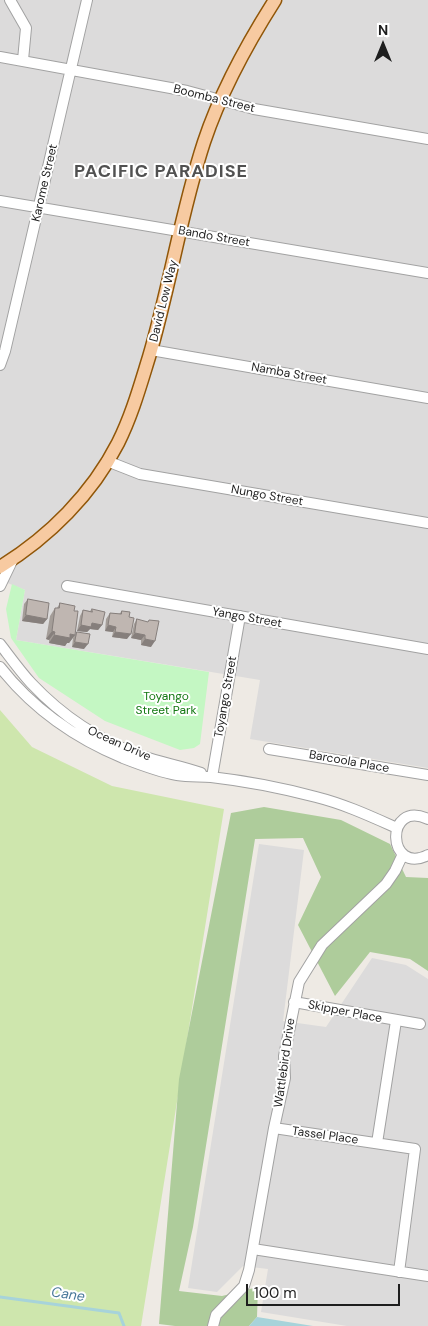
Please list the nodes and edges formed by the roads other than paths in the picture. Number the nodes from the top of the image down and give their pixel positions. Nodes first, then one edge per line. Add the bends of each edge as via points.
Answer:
1 (10, 0) edge
2 (87, 0) edge
3 (275, 0) edge
4 (0, 57) edge
5 (23, 60) junction
6 (71, 71) junction
7 (221, 100) junction
8 (428, 139) edge
9 (0, 201) edge
10 (39, 207) junction
11 (181, 230) junction
12 (428, 273) edge
13 (151, 350) junction
14 (0, 366) edge
15 (428, 398) edge
16 (107, 461) junction
17 (428, 523) edge
18 (13, 559) junction
19 (0, 567) edge
20 (0, 586) edge
21 (67, 586) dead end
22 (240, 616) junction
23 (0, 644) edge
24 (428, 649) edge
25 (0, 667) edge
26 (269, 749) dead end
27 (428, 775) edge
28 (212, 777) junction
29 (428, 819) edge
30 (397, 828) junction
31 (403, 854) junction
32 (428, 856) edge
33 (294, 1002) junction
34 (396, 1021) junction
35 (420, 1024) dead end
36 (274, 1128) junction
37 (377, 1143) junction
38 (253, 1249) junction
39 (398, 1272) junction
40 (428, 1276) edge
41 (213, 1326) edge

1 - 5 street via 26,28
2 - 6 street, Karome Street
3 - 7 main road, David Low Way
4 - 5 street, Boomba Street
5 - 6 street, Boomba Street
6 - 7 street, Boomba Street
6 - 10 street, Karome Street
7 - 8 street, Boomba Street via 254,110
7 - 11 main road, David Low Way via 198,163
9 - 10 street, Bando Street
10 - 11 street, Bando Street
10 - 14 street, Karome Street
11 - 12 street, Bando Street
11 - 13 main road, David Low Way
13 - 15 street, Namba Street
13 - 16 main road, David Low Way via 127,425
16 - 17 street, Nungo Street via 140,474
16 - 18 main road, David Low Way via 53,528
18 - 19 main road, David Low Way
18 - 20 street
21 - 22 street, Yango Street
22 - 24 street, Yango Street
22 - 28 street, Toyango Street
23 - 28 street, Ocean Drive via 35,688 81,726 142,756
25 - 28 street, Ocean Drive via 39,709 89,742 161,771
26 - 27 street, Barcoola Place
28 - 30 street, Ocean Drive via 349,806
29 - 30 street via 407,818
30 - 31 street via 395,842
31 - 32 street via 416,859
31 - 33 street, Wattlebird Drive via 386,884 322,945 299,982
33 - 34 street, Skipper Place
33 - 36 street, Wattlebird Drive via 284,1056 285,1078
34 - 35 street, Skipper Place
34 - 37 street, Skipper Place
36 - 37 street, Tassel Place
36 - 38 street, Wattlebird Drive
37 - 39 street, Tassel Place via 416,1149
38 - 39 street
38 - 41 street, Wattlebird Drive via 244,1286 216,1314
39 - 40 street

